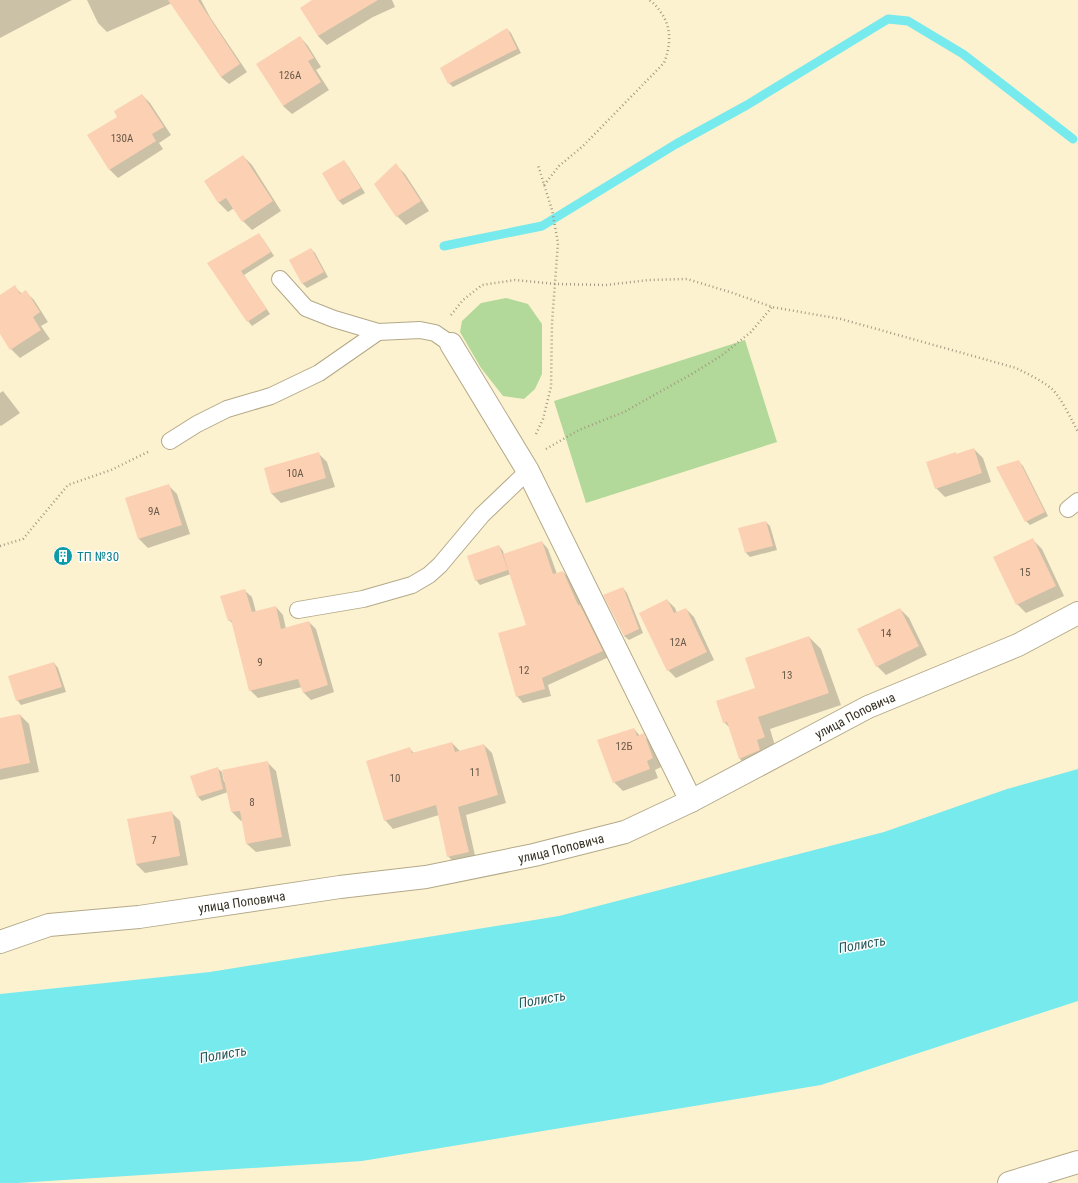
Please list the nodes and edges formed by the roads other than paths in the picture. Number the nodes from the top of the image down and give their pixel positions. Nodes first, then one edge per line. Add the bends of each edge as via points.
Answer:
1 (280, 279) dead end
2 (378, 332) junction
3 (443, 338) joint
4 (170, 441) road end
5 (528, 466) junction
6 (298, 610) dead end
7 (1078, 614) edge
8 (691, 801) junction
9 (0, 942) edge
10 (1078, 1162) edge
11 (1009, 1183) edge

1 - 2 lane via 306,308
2 - 3 lane via 420,330
2 - 4 lane via 319,373 272,396 227,409
3 - 5 street
5 - 6 lane via 429,575 412,585 363,599
5 - 8 street
7 - 8 street, улица Поповича via 1018,645 868,707
8 - 9 street, улица Поповича via 625,832 534,855 426,876 139,917 49,925
10 - 11 street

